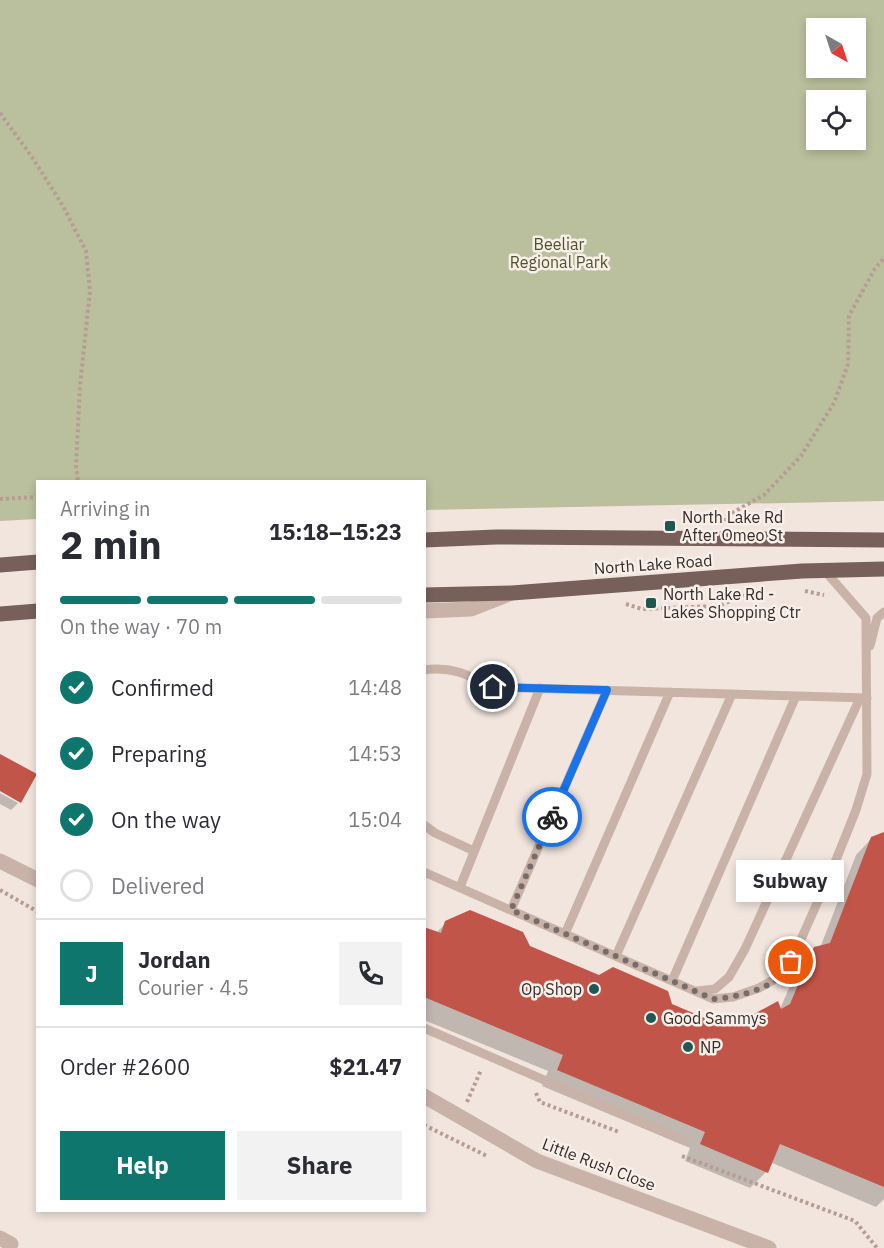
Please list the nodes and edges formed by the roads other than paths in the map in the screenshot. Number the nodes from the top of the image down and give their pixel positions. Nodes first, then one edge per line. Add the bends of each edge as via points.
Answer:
1 (426, 540) edge
2 (884, 540) edge
3 (36, 562) edge
4 (0, 565) edge
5 (884, 569) edge
6 (825, 571) junction
7 (512, 593) junction
8 (426, 595) edge
9 (36, 611) edge
10 (426, 611) edge
11 (884, 612) edge
12 (0, 614) edge
13 (868, 654) junction
14 (426, 670) edge
15 (540, 688) junction
16 (607, 690) junction
17 (670, 692) junction
18 (732, 694) junction
19 (796, 696) junction
20 (864, 698) junction
21 (426, 826) edge
22 (474, 850) junction
23 (0, 861) edge
24 (426, 873) edge
25 (36, 879) edge
26 (460, 887) junction
27 (511, 910) junction
28 (565, 934) junction
29 (616, 956) junction
30 (672, 981) junction
31 (695, 991) junction
32 (426, 1029) edge
33 (426, 1097) edge
34 (683, 1140) dead end
35 (769, 1248) edge

1 - 2 main road, North Lake Road
3 - 4 main road
5 - 6 main road, North Lake Road
6 - 7 main road, North Lake Road
6 - 13 lane via 866,618
7 - 8 main road, North Lake Road
7 - 10 street via 471,609
9 - 12 main road
11 - 13 lane via 878,618
13 - 20 lane
14 - 15 lane via 461,672 493,687
15 - 16 lane
15 - 22 lane
16 - 17 lane
16 - 27 lane
17 - 18 lane
17 - 28 lane
18 - 19 lane
18 - 29 lane
19 - 20 lane
19 - 30 lane
20 - 31 lane via 729,977 715,989
20 - 31 lane via 867,774 862,792 786,973 733,997 713,999
21 - 22 lane
22 - 26 lane
23 - 25 street
24 - 26 lane
26 - 27 lane
27 - 28 lane
28 - 29 lane
29 - 30 lane
30 - 31 lane
32 - 34 lane
33 - 35 street, Little Rush Close via 537,1161

